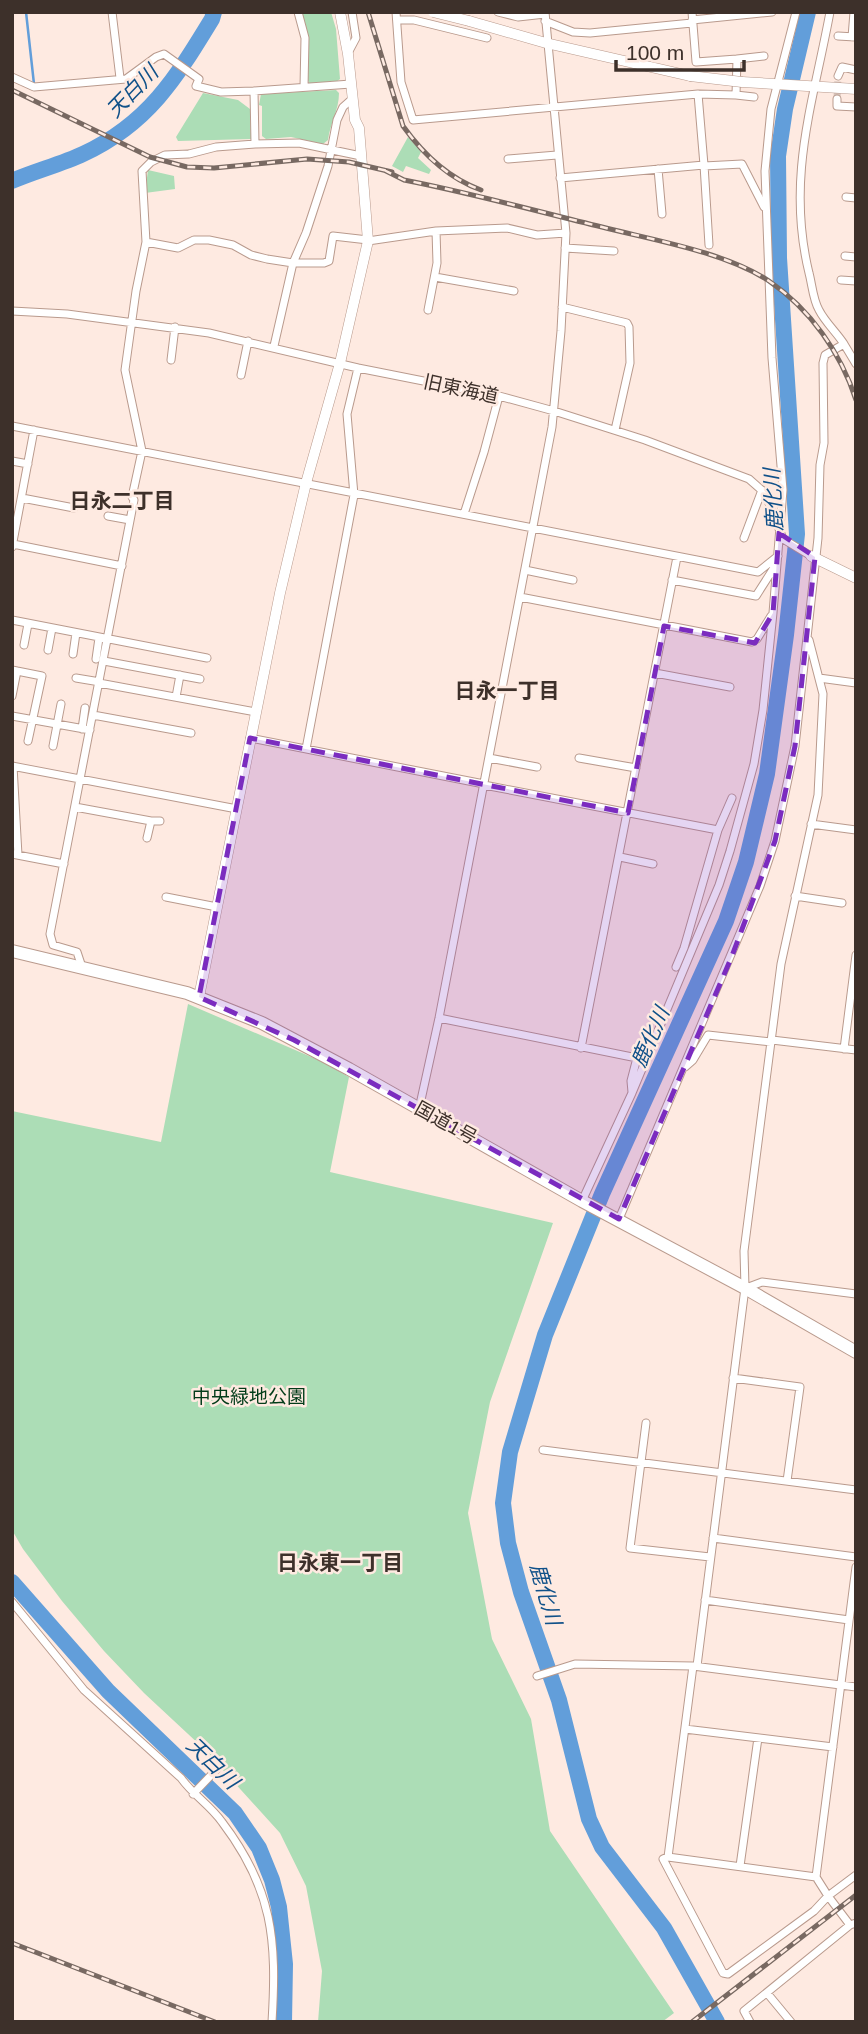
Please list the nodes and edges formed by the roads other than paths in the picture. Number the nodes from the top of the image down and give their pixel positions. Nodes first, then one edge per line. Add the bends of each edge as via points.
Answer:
1 (112, 12) edge
2 (298, 12) edge
3 (340, 12) edge
4 (352, 12) edge
5 (433, 12) edge
6 (461, 12) edge
7 (498, 12) edge
8 (772, 12) edge
9 (796, 12) edge
10 (830, 12) edge
11 (854, 12) edge
12 (760, 13) edge
13 (397, 16) edge
14 (545, 16) edge
15 (692, 18) edge
16 (456, 31) junction
17 (838, 36) dead end
18 (854, 37) edge
19 (487, 38) dead end
20 (546, 43) junction
21 (348, 54) junction
22 (764, 56) dead end
23 (737, 59) junction
24 (856, 70) edge
25 (838, 76) dead end
26 (12, 77) edge
27 (120, 78) junction
28 (778, 83) junction
29 (351, 84) junction
30 (813, 86) junction
31 (304, 88) junction
32 (856, 89) edge
33 (254, 91) junction
34 (698, 94) junction
35 (736, 95) junction
36 (754, 97) dead end
37 (352, 99) junction
38 (837, 99) dead end
39 (552, 107) junction
40 (856, 107) edge
41 (255, 144) junction
42 (330, 152) junction
43 (557, 155) junction
44 (360, 156) junction
45 (508, 159) dead end
46 (704, 165) junction
47 (659, 169) junction
48 (560, 178) junction
49 (846, 197) dead end
50 (856, 198) edge
51 (766, 211) junction
52 (662, 214) dead end
53 (436, 232) junction
54 (566, 233) junction
55 (368, 241) junction
56 (146, 242) junction
57 (709, 245) dead end
58 (565, 248) junction
59 (614, 251) dead end
60 (845, 257) dead end
61 (856, 257) edge
62 (293, 263) junction
63 (435, 277) junction
64 (841, 281) dead end
65 (856, 281) edge
66 (514, 291) dead end
67 (562, 307) junction
68 (428, 310) dead end
69 (12, 311) edge
70 (131, 322) junction
71 (175, 327) junction
72 (248, 341) junction
73 (844, 344) junction
74 (274, 346) junction
75 (171, 360) dead end
76 (340, 363) junction
77 (856, 364) edge
78 (358, 368) junction
79 (241, 375) dead end
80 (499, 396) junction
81 (554, 411) junction
82 (12, 426) edge
83 (34, 430) junction
84 (615, 430) junction
85 (142, 451) junction
86 (12, 461) edge
87 (28, 464) junction
88 (306, 483) junction
89 (762, 490) junction
90 (354, 492) junction
91 (22, 498) junction
92 (74, 508) dead end
93 (464, 513) junction
94 (108, 516) dead end
95 (130, 520) junction
96 (533, 527) junction
97 (781, 536) junction
98 (744, 538) dead end
99 (13, 545) edge
100 (813, 556) junction
101 (677, 557) junction
102 (777, 559) junction
103 (122, 566) junction
104 (525, 570) junction
105 (856, 578) edge
106 (573, 580) dead end
107 (673, 580) junction
108 (520, 597) junction
109 (773, 613) junction
110 (12, 620) edge
111 (28, 624) junction
112 (664, 626) junction
113 (52, 628) junction
114 (76, 633) junction
115 (807, 637) junction
116 (103, 638) junction
117 (24, 645) dead end
118 (48, 650) dead end
119 (72, 654) dead end
120 (207, 658) dead end
121 (100, 660) junction
122 (15, 670) edge
123 (654, 673) junction
124 (180, 675) junction
125 (76, 678) dead end
126 (819, 678) junction
127 (200, 679) dead end
128 (99, 682) junction
129 (856, 683) edge
130 (730, 687) dead end
131 (12, 696) edge
132 (176, 697) junction
133 (61, 704) dead end
134 (85, 708) dead end
135 (256, 712) junction
136 (93, 715) junction
137 (12, 716) edge
138 (33, 720) junction
139 (57, 724) junction
140 (86, 730) junction
141 (191, 733) dead end
142 (250, 738) junction
143 (29, 741) dead end
144 (53, 746) dead end
145 (306, 749) junction
146 (489, 758) junction
147 (579, 758) dead end
148 (13, 766) edge
149 (537, 767) dead end
150 (636, 768) junction
151 (80, 780) junction
152 (484, 785) junction
153 (732, 798) dead end
154 (75, 807) junction
155 (237, 809) junction
156 (14, 813) edge
157 (628, 813) junction
158 (151, 821) junction
159 (160, 821) dead end
160 (811, 824) junction
161 (856, 830) edge
162 (718, 831) junction
163 (147, 838) dead end
164 (15, 855) edge
165 (620, 857) junction
166 (64, 864) junction
167 (653, 864) dead end
168 (795, 896) junction
169 (166, 897) dead end
170 (842, 903) dead end
171 (217, 907) junction
172 (12, 951) edge
173 (856, 956) edge
174 (82, 967) junction
175 (676, 967) dead end
176 (200, 997) junction
177 (439, 1018) junction
178 (771, 1041) junction
179 (582, 1048) junction
180 (844, 1049) junction
181 (856, 1050) edge
182 (683, 1068) junction
183 (632, 1093) junction
184 (419, 1108) junction
185 (584, 1202) junction
186 (619, 1219) junction
187 (745, 1288) junction
188 (856, 1294) edge
189 (856, 1352) edge
190 (733, 1378) junction
191 (646, 1423) dead end
192 (543, 1450) dead end
193 (642, 1462) junction
194 (723, 1473) junction
195 (787, 1481) junction
196 (856, 1490) edge
197 (713, 1538) junction
198 (710, 1557) junction
199 (856, 1557) edge
200 (856, 1567) edge
201 (705, 1600) junction
202 (12, 1602) edge
203 (849, 1620) junction
204 (695, 1666) junction
205 (537, 1676) dead end
206 (841, 1685) junction
207 (856, 1687) edge
208 (685, 1729) junction
209 (758, 1738) junction
210 (832, 1747) junction
211 (219, 1765) dead end
212 (195, 1792) junction
213 (668, 1857) junction
214 (740, 1866) junction
215 (856, 1875) edge
216 (816, 1877) junction
217 (828, 1896) junction
218 (853, 1924) edge
219 (767, 1993) junction
220 (272, 2022) edge
221 (750, 2022) edge
222 (791, 2022) edge

1 - 27 street
2 - 31 street via 305,38
3 - 21 street
4 - 21 street via 356,38
5 - 20 street, bridge
6 - 16 street
7 - 14 street
8 - 12 street
9 - 28 street
10 - 30 street
11 - 18 street
12 - 15 street
13 - 16 street
13 - 39 street via 401,82 413,120
14 - 15 street via 573,32 590,33
14 - 20 street
15 - 23 street via 696,62
16 - 19 street
17 - 18 street
20 - 28 street, bridge via 690,76
20 - 39 street
21 - 29 street
22 - 23 street
23 - 35 street
24 - 25 street via 842,67
26 - 27 street via 34,87
27 - 33 street via 131,77 164,54 199,79 196,86
28 - 30 street
28 - 51 street via 766,151
29 - 31 street
29 - 37 street
30 - 32 street
30 - 73 street via 800,176 801,220 818,309
31 - 33 street
33 - 41 street
34 - 35 street
34 - 39 street
34 - 46 street
35 - 36 street
37 - 42 street via 337,120
37 - 44 street
38 - 40 street via 837,106
39 - 43 street
41 - 42 street via 299,143
41 - 56 street via 165,155 144,168
42 - 44 street
42 - 62 street
43 - 45 street
43 - 48 street
44 - 55 street
46 - 47 street
46 - 51 street via 742,164
46 - 57 street
47 - 48 street
47 - 52 street
48 - 54 street
49 - 50 street
51 - 97 street via 783,490
53 - 54 street via 507,228 537,235
53 - 55 street
53 - 63 street
54 - 58 street
55 - 62 street via 333,236 327,262
55 - 76 street
56 - 62 street via 178,248 194,240 209,240 260,258
56 - 70 street
58 - 59 street
58 - 67 street
60 - 61 street
62 - 74 street
63 - 66 street
63 - 68 street
64 - 65 street
67 - 81 street
67 - 84 street via 629,327 630,363
69 - 70 street, 旧東海道
70 - 71 street, 旧東海道
70 - 85 street via 125,370
71 - 72 street, 旧東海道
71 - 75 street
72 - 74 street, 旧東海道
72 - 79 street
73 - 77 street
73 - 100 street via 825,355 823,363 824,443
74 - 76 street, 旧東海道
76 - 78 street, 旧東海道
76 - 88 street
78 - 80 street, 旧東海道
78 - 90 street via 346,414
80 - 81 street, 旧東海道
80 - 93 street
81 - 84 street, 旧東海道
81 - 96 street
82 - 83 street
83 - 85 street
83 - 87 street
84 - 89 street, 旧東海道 via 731,471
85 - 88 street
85 - 95 street
86 - 87 street
87 - 91 street
88 - 90 street
88 - 135 street
89 - 97 street
89 - 98 street
90 - 93 street
90 - 145 street
91 - 92 street
91 - 99 street
93 - 96 street
94 - 95 street
95 - 103 street
96 - 101 street
96 - 104 street
97 - 100 street
97 - 102 street
99 - 103 street
100 - 105 street
100 - 115 street
101 - 102 street via 758,572
101 - 107 street
102 - 107 street via 756,596
102 - 109 street
103 - 116 street
104 - 106 street
104 - 108 street
107 - 112 street
108 - 112 street
108 - 146 street
109 - 112 street via 752,642
109 - 183 street via 754,764 730,851
110 - 111 street
111 - 113 street
111 - 117 street
112 - 123 street
113 - 114 street
113 - 118 street
114 - 116 street
114 - 119 street
115 - 126 street
115 - 182 street via 795,746 775,841 747,921
116 - 120 street
116 - 121 street
121 - 124 street
121 - 128 street
122 - 131 street
122 - 138 street via 42,676
123 - 130 street
123 - 150 street
124 - 127 street
124 - 132 street
125 - 128 street
126 - 129 street
126 - 160 street via 823,694 819,776
128 - 132 street
128 - 136 street
132 - 135 street
133 - 139 street
134 - 140 street
135 - 142 street
136 - 140 street
136 - 141 street
137 - 138 street
138 - 139 street
138 - 143 street
139 - 140 street
139 - 144 street
140 - 151 street
142 - 145 street
142 - 155 street
145 - 152 street
146 - 149 street
146 - 152 street
147 - 150 street
148 - 151 street
148 - 156 street
150 - 157 street
151 - 154 street
151 - 155 street
152 - 157 street
152 - 177 street
153 - 162 street
154 - 158 street
154 - 166 street
155 - 171 street
156 - 164 street
157 - 162 street
157 - 165 street
158 - 159 street
158 - 163 street
160 - 161 street
160 - 168 street
162 - 175 street
164 - 166 street
165 - 167 street
165 - 179 street
166 - 174 street via 50,940 57,947 78,952
168 - 170 street
168 - 178 street
169 - 171 street
171 - 176 street
172 - 174 highway, 国道1号
173 - 180 street
174 - 176 highway, 国道1号
176 - 184 highway, 国道1号 via 295,1040
177 - 179 street
177 - 184 street
178 - 180 street
178 - 182 street via 708,1035 694,1060
178 - 187 street via 744,1251
179 - 183 street via 637,1058
180 - 181 street
182 - 186 street
183 - 185 street
184 - 185 highway, 国道1号
185 - 186 highway, 国道1号
186 - 187 highway, 国道1号
187 - 188 street via 762,1282
187 - 189 highway, 国道1号
187 - 190 street
190 - 194 street
190 - 195 street via 800,1387
191 - 193 street
192 - 193 street
193 - 194 street
193 - 198 street via 630,1548
194 - 195 street
194 - 197 street
195 - 196 street
197 - 198 street
197 - 199 street
198 - 201 street
200 - 203 street
201 - 203 street
201 - 204 street
202 - 212 street via 84,1690
203 - 206 street
204 - 205 street via 575,1664
204 - 206 street
204 - 208 street
206 - 207 street
206 - 210 street
208 - 209 street
208 - 213 street
209 - 210 street
209 - 214 street
210 - 216 street
211 - 212 street
212 - 220 street via 237,1842 265,1897 272,1948
213 - 214 street
213 - 217 street via 663,1859 723,1973 728,1974 814,1911
214 - 216 street
215 - 217 street
216 - 217 street
217 - 218 street
218 - 219 street
219 - 221 street via 744,2011
219 - 222 street

